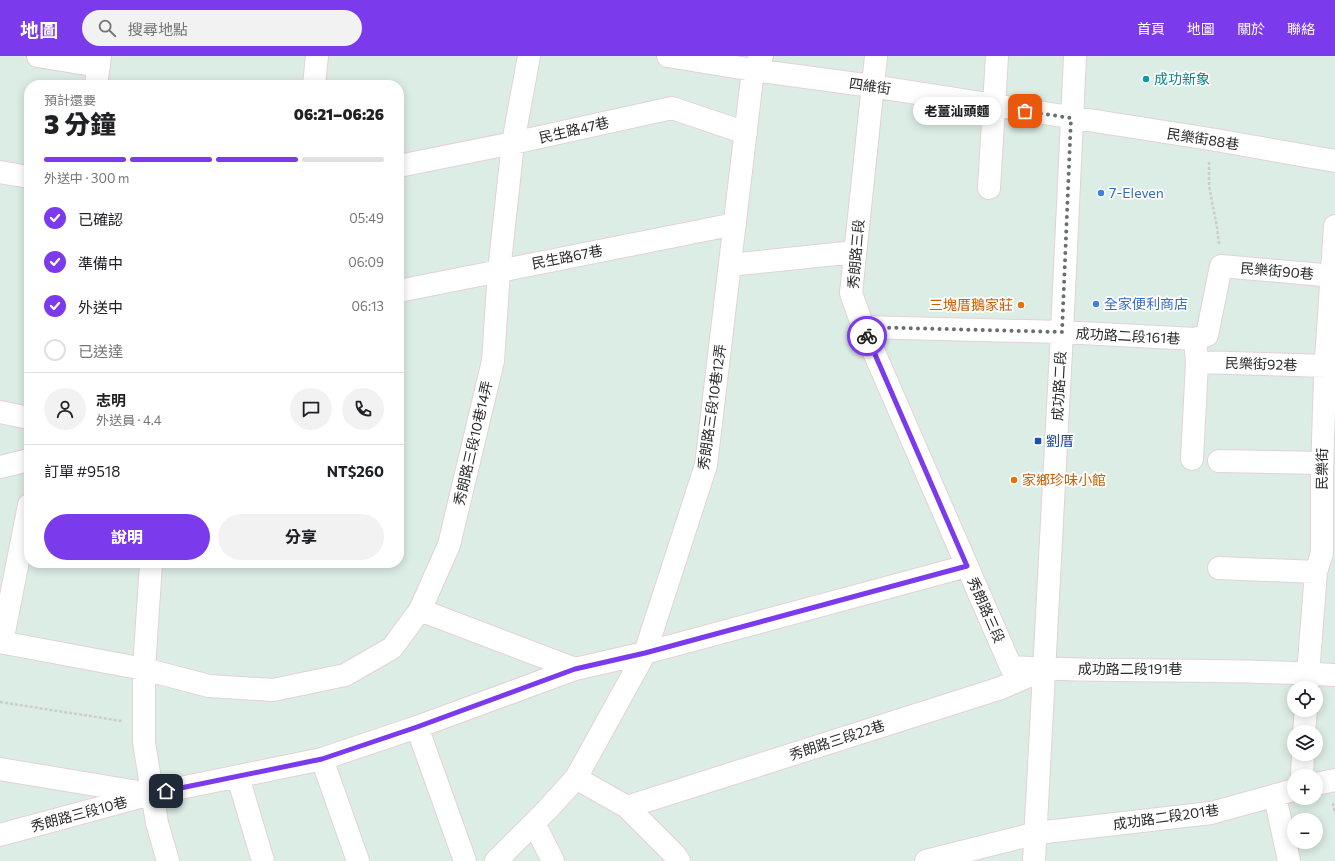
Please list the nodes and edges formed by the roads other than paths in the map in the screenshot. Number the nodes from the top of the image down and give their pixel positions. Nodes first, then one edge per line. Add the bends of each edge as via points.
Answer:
1 (38, 56) edge
2 (317, 56) edge
3 (529, 56) edge
4 (668, 56) edge
5 (876, 56) edge
6 (997, 56) edge
7 (1075, 56) edge
8 (757, 63) edge
9 (98, 69) edge
10 (315, 80) edge
11 (872, 86) junction
12 (994, 106) junction
13 (1071, 118) junction
14 (746, 133) junction
15 (513, 143) junction
16 (1335, 161) edge
17 (404, 165) edge
18 (0, 172) edge
19 (24, 176) edge
20 (989, 188) dead end
21 (735, 224) junction
22 (1335, 226) edge
23 (855, 252) junction
24 (730, 265) junction
25 (499, 271) junction
26 (1334, 276) edge
27 (404, 289) edge
28 (863, 327) junction
29 (1062, 332) junction
30 (1195, 339) junction
31 (1196, 362) junction
32 (1329, 372) edge
33 (0, 412) edge
34 (24, 417) edge
35 (1192, 459) dead end
36 (24, 461) edge
37 (1219, 461) dead end
38 (0, 467) edge
39 (1326, 471) edge
40 (24, 529) edge
41 (1324, 561) edge
42 (967, 566) junction
43 (151, 568) edge
44 (1219, 568) dead end
45 (420, 610) junction
46 (1, 642) edge
47 (645, 653) junction
48 (144, 669) junction
49 (575, 669) junction
50 (1045, 669) junction
51 (1335, 675) edge
52 (1308, 680) edge
53 (417, 727) junction
54 (322, 759) junction
55 (0, 769) edge
56 (238, 777) junction
57 (576, 778) junction
58 (1335, 780) edge
59 (1323, 783) edge
60 (1284, 793) edge
61 (151, 794) junction
62 (627, 807) junction
63 (534, 823) junction
64 (1037, 833) junction
65 (0, 835) edge
66 (168, 861) edge
67 (263, 861) edge
68 (358, 861) edge
69 (465, 861) edge
70 (496, 861) edge
71 (554, 861) edge
72 (679, 861) edge
73 (926, 861) edge
74 (1034, 861) edge
75 (1045, 861) edge
76 (1289, 861) edge

1 - 9 street
2 - 10 street
3 - 15 street, 秀朗路三段10巷14弄
4 - 8 street, 四維街
5 - 11 street, 秀朗路三段
6 - 12 street
7 - 13 street, 成功路二段
8 - 11 street, 四維街
8 - 14 street, 秀朗路三段10巷12弄
11 - 12 street, 四維街
11 - 23 street, 秀朗路三段
12 - 13 street, 四維街
12 - 20 street
13 - 16 street, 民樂街88巷
13 - 29 street, 成功路二段
14 - 15 street, 民生路47巷 via 672,108
14 - 21 street, 秀朗路三段10巷12弄
15 - 17 street, 民生路47巷
15 - 25 street, 秀朗路三段10巷14弄
18 - 19 street
21 - 24 street, 秀朗路三段10巷12弄
21 - 25 street, 民生路67巷
22 - 26 street, 民樂街
23 - 24 street
23 - 28 street, 秀朗路三段 via 851,293
24 - 47 street, 秀朗路三段10巷12弄 via 706,465
25 - 27 street, 民生路67巷
25 - 45 street, 秀朗路三段10巷14弄 via 493,361 448,545
26 - 30 street, 民樂街90巷 via 1221,266 1207,335
26 - 32 street, 民樂街
28 - 29 street, 成功路二段161巷
28 - 42 street, 秀朗路三段
29 - 30 street, 成功路二段161巷
29 - 50 street, 成功路二段
30 - 31 street, 成功路二段161巷
31 - 32 street, 民樂街92巷
31 - 35 street, 成功路二段161巷
32 - 39 street, 民樂街
33 - 34 street
36 - 38 street
37 - 39 street
39 - 41 street, 民樂街
40 - 46 street, 秀朗路三段10巷14弄
41 - 44 street
41 - 52 street, 民樂街
42 - 47 street, 秀朗路三段10巷
42 - 50 street, 秀朗路三段 via 1011,667
43 - 48 street
45 - 48 street, 秀朗路三段10巷14弄 via 392,648 344,675 273,690 209,686
45 - 49 street
46 - 48 street, 秀朗路三段10巷14弄
47 - 49 street, 秀朗路三段10巷
47 - 57 street, 秀朗路三段10巷12弄
48 - 61 street via 144,742
49 - 53 street, 秀朗路三段10巷
50 - 52 street, 成功路二段191巷 via 1215,670
50 - 62 street, 秀朗路三段22巷 via 1001,688
50 - 64 street
51 - 52 street, 成功路二段191巷
53 - 54 street, 秀朗路三段10巷
53 - 69 street
54 - 56 street, 秀朗路三段10巷
54 - 68 street
55 - 61 street
56 - 61 street, 秀朗路三段10巷
56 - 67 street
57 - 62 street
57 - 63 street, 秀朗路三段10巷12弄
58 - 59 street
60 - 64 street, 成功路二段201巷 via 1211,813
60 - 76 street
61 - 65 street, 秀朗路三段10巷
61 - 66 street
62 - 72 street
63 - 70 street, 秀朗路三段10巷12弄
63 - 71 street
64 - 73 street, 成功路二段201巷
64 - 74 street
64 - 75 street

